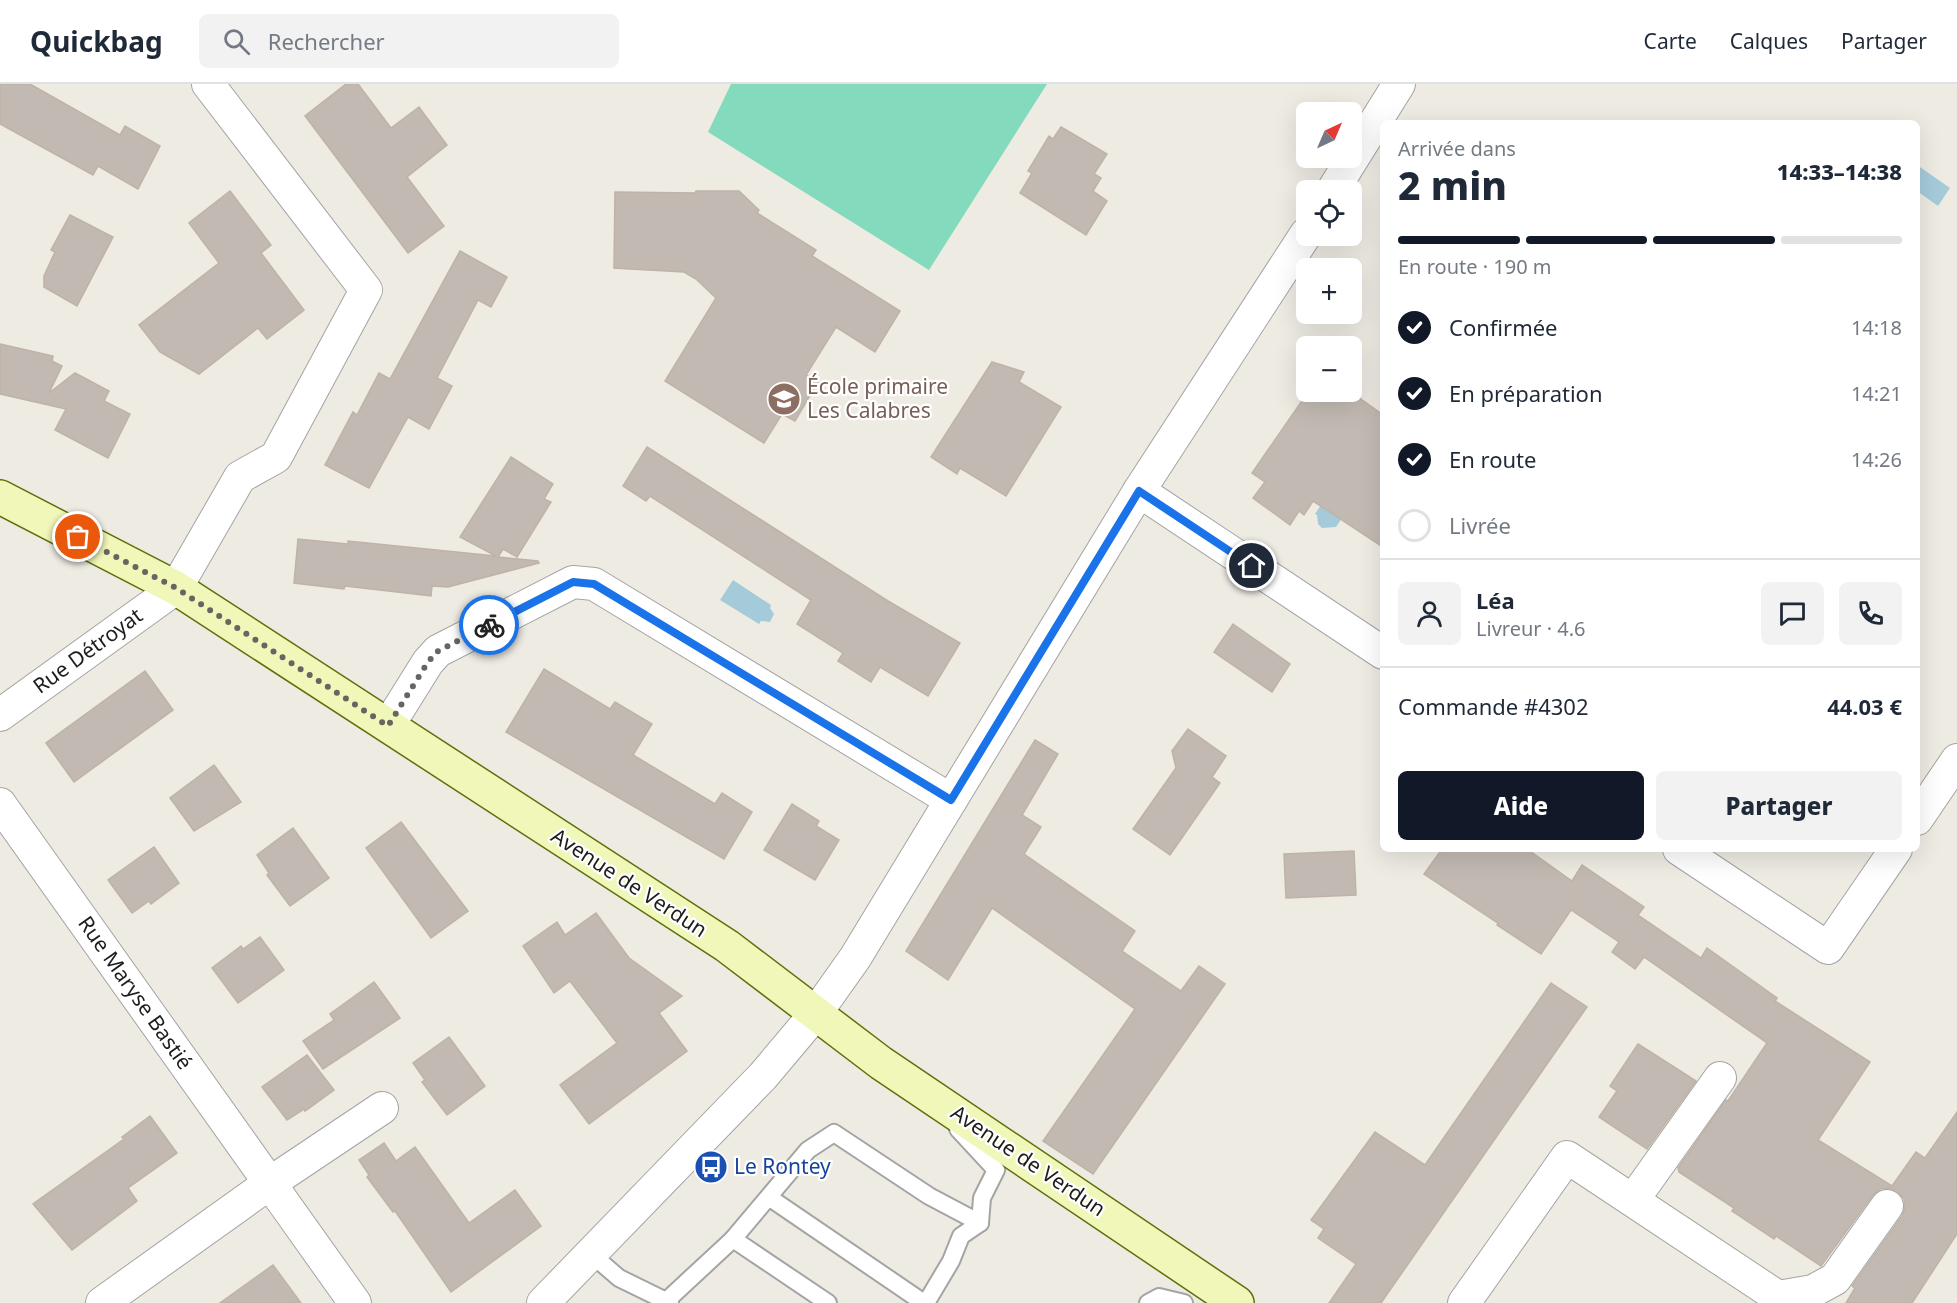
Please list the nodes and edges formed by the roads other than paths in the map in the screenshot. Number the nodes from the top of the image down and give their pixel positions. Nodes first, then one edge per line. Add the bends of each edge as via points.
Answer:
1 (208, 84) edge
2 (1399, 84) edge
3 (1340, 180) edge
4 (1298, 246) edge
5 (1139, 491) junction
6 (0, 496) edge
7 (176, 588) junction
8 (1380, 651) edge
9 (0, 715) edge
10 (388, 726) junction
11 (1957, 760) edge
12 (951, 800) junction
13 (0, 804) edge
14 (1920, 815) edge
15 (1684, 852) edge
16 (1894, 852) edge
17 (816, 1013) junction
18 (1720, 1078) dead end
19 (921, 1089) junction
20 (382, 1108) dead end
21 (270, 1183) junction
22 (770, 1198) junction
23 (1633, 1200) junction
24 (1887, 1206) dead end
25 (980, 1223) junction
26 (733, 1239) junction
27 (590, 1253) junction
28 (1776, 1300) edge
29 (667, 1302) edge
30 (102, 1303) edge
31 (355, 1303) edge
32 (543, 1303) edge
33 (828, 1303) edge
34 (925, 1303) edge
35 (1148, 1303) edge
36 (1184, 1303) edge
37 (1237, 1303) edge
38 (1464, 1303) edge

1 - 7 street via 366,290 276,457 240,477
2 - 3 street
4 - 5 street
5 - 8 street
5 - 12 street
6 - 7 main road, Avenue de Verdun
7 - 9 street, Rue Détroyat
7 - 10 main road, Avenue de Verdun
10 - 12 street via 438,651 573,582 594,584
10 - 17 main road, Avenue de Verdun via 727,946
11 - 14 street
12 - 17 street via 855,958
13 - 21 street, Rue Maryse Bastié
15 - 16 street via 1828,948
17 - 19 main road, Avenue de Verdun via 855,1045
17 - 27 street via 764,1076
18 - 23 street
19 - 25 lane via 996,1170 982,1198
19 - 37 main road, Avenue de Verdun
20 - 21 street
21 - 30 street
21 - 31 street, Rue Maryse Bastié
22 - 25 lane via 808,1150 834,1133 929,1196
22 - 26 lane
22 - 34 lane
23 - 28 street
23 - 38 street via 1568,1157
24 - 28 street via 1835,1279 1813,1292
25 - 34 lane via 961,1236 951,1261
26 - 29 lane
26 - 33 lane
27 - 29 lane via 619,1278
27 - 32 street
35 - 36 lane via 1159,1297

